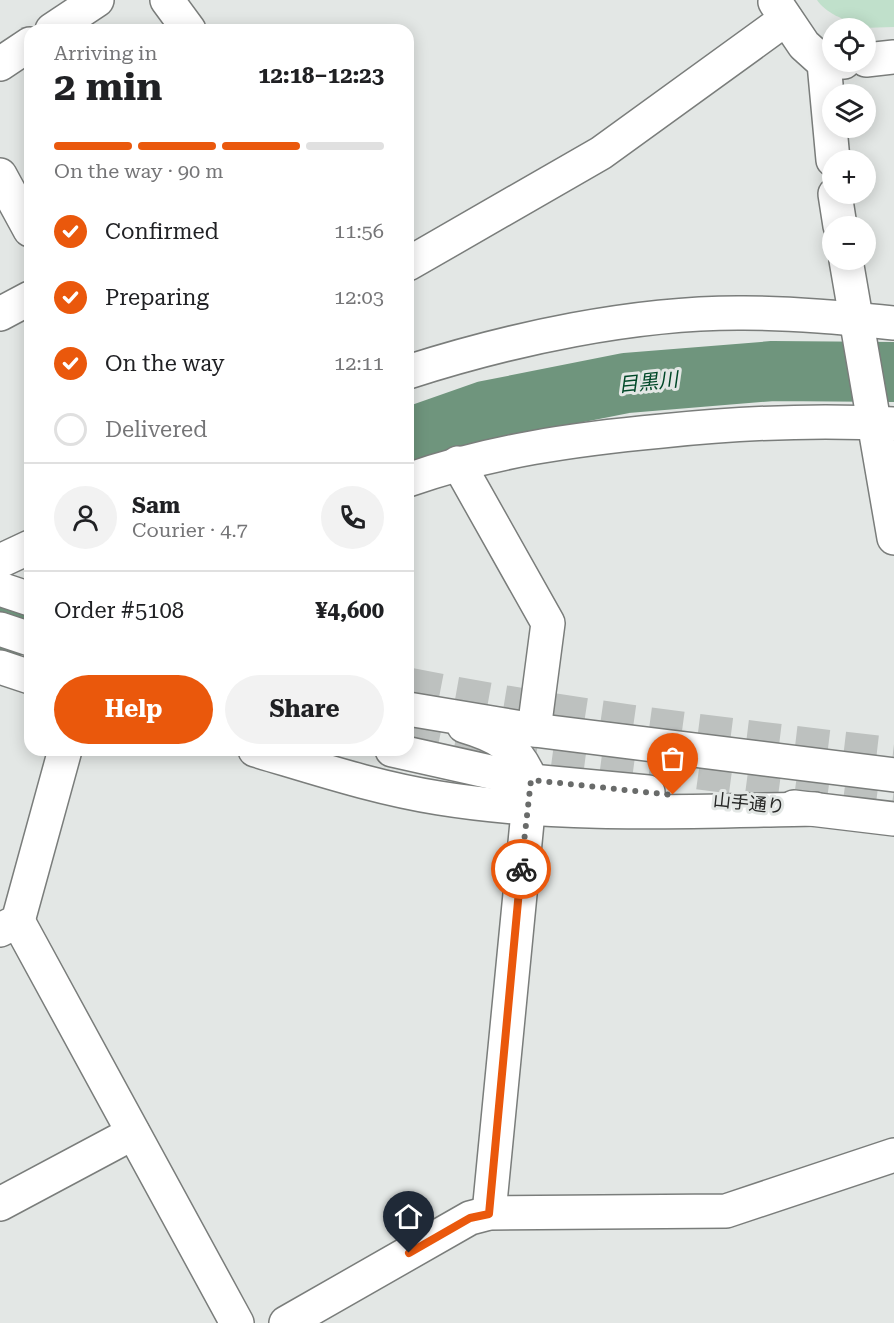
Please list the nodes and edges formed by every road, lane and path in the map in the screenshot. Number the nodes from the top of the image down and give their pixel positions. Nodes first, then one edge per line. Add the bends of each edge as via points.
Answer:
1 (97, 0) edge
2 (167, 0) edge
3 (780, 9) edge
4 (61, 24) edge
5 (185, 24) edge
6 (24, 48) edge
7 (822, 55) edge
8 (894, 57) edge
9 (876, 59) edge
10 (0, 64) edge
11 (834, 72) edge
12 (833, 150) edge
13 (0, 175) edge
14 (24, 219) edge
15 (414, 261) edge
16 (848, 270) edge
17 (24, 301) edge
18 (0, 314) edge
19 (894, 323) edge
20 (858, 326) junction
21 (414, 370) edge
22 (881, 419) edge
23 (458, 463) junction
24 (414, 478) edge
25 (894, 537) edge
26 (24, 550) edge
27 (0, 561) edge
28 (0, 589) edge
29 (24, 597) edge
30 (0, 629) edge
31 (24, 637) edge
32 (414, 710) edge
33 (414, 711) edge
34 (534, 730) junction
35 (414, 755) edge
36 (64, 756) edge
37 (276, 756) edge
38 (894, 774) edge
39 (529, 794) junction
40 (894, 819) edge
41 (9, 926) edge
42 (133, 1133) junction
43 (894, 1155) edge
44 (0, 1204) edge
45 (489, 1214) junction
46 (237, 1323) edge
47 (286, 1323) edge

1 - 4 street
2 - 5 street
3 - 7 street via 804,45
3 - 15 street via 601,153
6 - 10 street
8 - 9 street
11 - 12 street
13 - 14 street
16 - 20 street
17 - 18 street
19 - 20 street
20 - 21 street via 743,313 650,319 550,335
20 - 22 street
22 - 23 street via 755,422 676,429 504,452
22 - 25 street
23 - 24 street
23 - 34 street via 548,623
26 - 27 street
28 - 29 street
30 - 31 street
32 - 34 street
33 - 39 street via 502,740 515,750
34 - 38 street
35 - 39 street, 山手通り via 457,766
36 - 41 street
37 - 39 street via 439,798
39 - 40 street, 山手通り via 816,809
39 - 45 street
41 - 42 street
42 - 44 street
42 - 46 street
43 - 45 street via 726,1211
45 - 47 street via 470,1218

